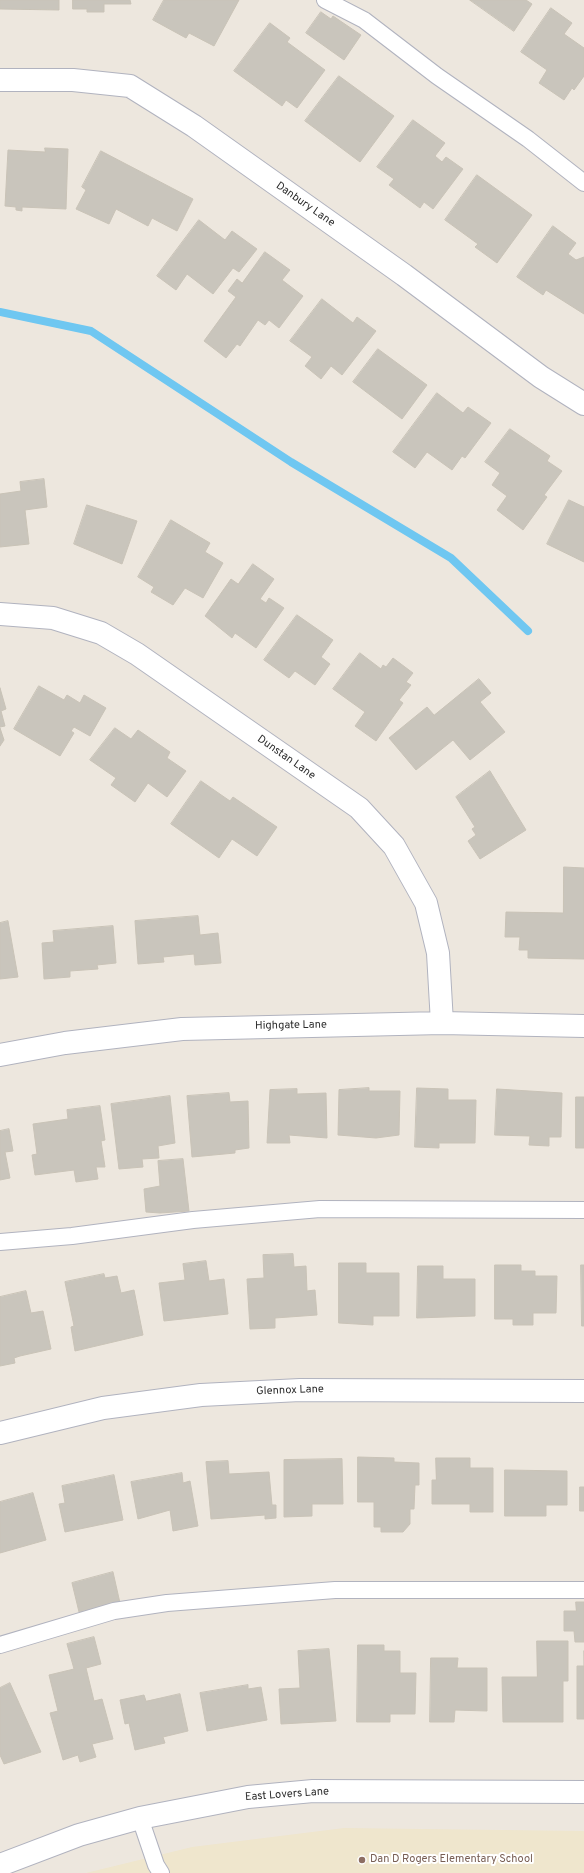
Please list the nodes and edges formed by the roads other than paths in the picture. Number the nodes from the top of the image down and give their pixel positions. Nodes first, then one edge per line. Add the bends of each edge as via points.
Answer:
1 (325, 0) edge
2 (0, 80) edge
3 (584, 182) edge
4 (584, 404) edge
5 (0, 614) edge
6 (442, 1023) junction
7 (584, 1026) edge
8 (0, 1055) edge
9 (584, 1210) edge
10 (0, 1242) edge
11 (584, 1391) edge
12 (0, 1433) edge
13 (584, 1590) edge
14 (0, 1645) edge
15 (584, 1792) edge
16 (140, 1818) junction
17 (6, 1866) edge
18 (161, 1873) edge

1 - 3 lane via 364,20
2 - 4 street, Danbury Lane via 73,80 130,86 194,126 404,275 541,378
5 - 6 street, Dunstan Lane via 53,618 101,633 137,654 359,808 394,846 426,903 438,953
6 - 7 street, Highgate Lane
6 - 8 street, Highgate Lane via 182,1029 65,1043
9 - 10 lane via 320,1209 193,1220 72,1236
11 - 12 street, Glennox Lane via 300,1390 201,1395 103,1408
13 - 14 lane via 335,1590 167,1603 114,1611
15 - 16 street, East Lovers Lane via 313,1791 248,1797
16 - 17 street, East Lovers Lane via 79,1835
16 - 18 lane via 156,1866

